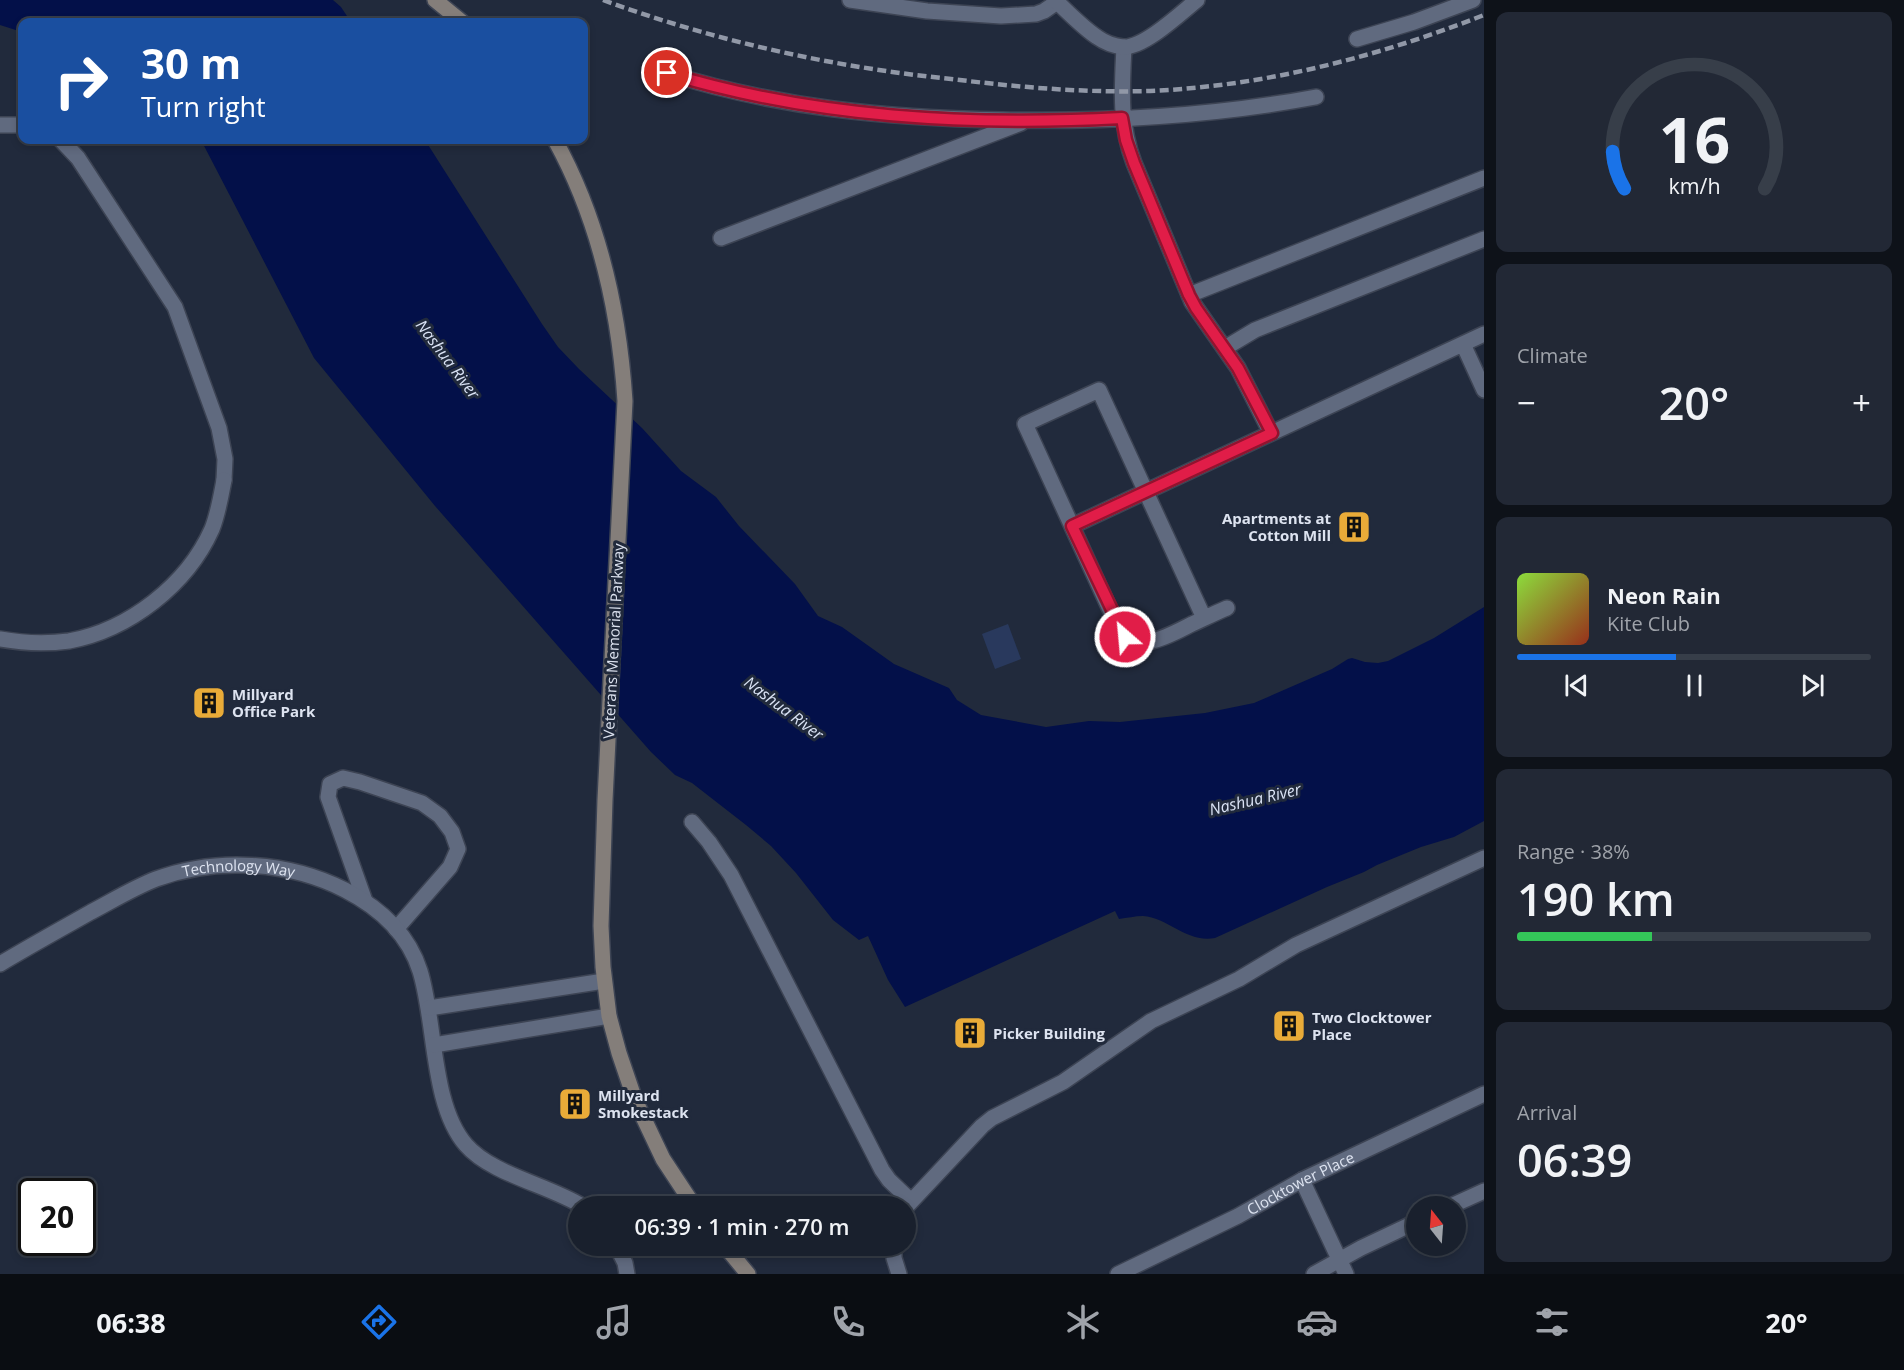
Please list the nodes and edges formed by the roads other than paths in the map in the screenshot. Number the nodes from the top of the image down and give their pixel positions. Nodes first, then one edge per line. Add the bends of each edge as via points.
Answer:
1 (435, 0) edge
2 (850, 0) edge
3 (1197, 0) edge
4 (1473, 0) edge
5 (1056, 1) edge
6 (457, 18) edge
7 (1356, 39) dead end
8 (1124, 47) junction
9 (667, 73) dead end
10 (1316, 97) dead end
11 (1122, 118) junction
12 (1029, 120) junction
13 (0, 125) edge
14 (18, 125) edge
15 (65, 144) edge
16 (557, 144) edge
17 (1484, 178) edge
18 (721, 238) dead end
19 (1484, 239) edge
20 (1189, 295) junction
21 (1484, 334) edge
22 (1463, 344) junction
23 (1226, 348) junction
24 (1484, 390) edge
25 (1272, 433) junction
26 (1146, 492) junction
27 (1072, 526) junction
28 (1227, 608) dead end
29 (1204, 618) junction
30 (0, 639) edge
31 (692, 822) dead end
32 (1484, 858) edge
33 (365, 902) junction
34 (396, 929) junction
35 (0, 963) edge
36 (604, 981) junction
37 (429, 1008) junction
38 (609, 1016) junction
39 (434, 1045) junction
40 (1484, 1094) edge
41 (1302, 1180) junction
42 (1484, 1191) edge
43 (687, 1196) edge
44 (902, 1196) edge
45 (916, 1197) edge
46 (568, 1199) edge
47 (1466, 1199) edge
48 (1406, 1227) edge
49 (622, 1256) edge
50 (733, 1256) edge
51 (894, 1256) edge
52 (1339, 1260) junction
53 (627, 1274) edge
54 (748, 1274) edge
55 (898, 1274) edge
56 (1118, 1274) edge
57 (1314, 1274) edge
58 (1346, 1274) edge

1 - 6 main road
2 - 5 street via 927,11 1007,16 1036,14
3 - 8 street via 1147,39
4 - 7 street
5 - 8 street via 1096,37
8 - 11 street
9 - 12 street via 756,97 844,111 941,119
10 - 11 street via 1230,110
11 - 12 street
11 - 20 street via 1134,163
12 - 18 street
13 - 14 street
15 - 30 street via 78,158 175,307 219,428 225,459 224,480 207,538 181,576 154,602 117,624 74,640 44,643
16 - 36 main road, Veterans Memorial Parkway via 583,198 602,253 620,347 624,400 605,800 601,926
17 - 20 street
19 - 23 street via 1247,334
20 - 23 street
21 - 22 street
22 - 24 street
22 - 25 street
23 - 25 street
25 - 26 street
26 - 27 street
26 - 27 street via 1099,390 1025,424
26 - 29 street
27 - 29 street via 1125,637 1153,641
28 - 29 street
31 - 44 street via 735,883 882,1170
32 - 45 street via 1296,945 1239,979 1151,1021 1063,1082 992,1118
33 - 34 street, Technology Way via 380,911
33 - 34 street via 328,797 330,784 343,778 422,803 440,816 458,849 450,867
33 - 35 street, Technology Way via 316,878 277,868 229,865 192,869 130,891
34 - 37 street, Technology Way via 414,954
36 - 37 street
36 - 38 main road, Veterans Memorial Parkway
37 - 39 street, Technology Way
38 - 39 street
38 - 43 main road, Veterans Memorial Parkway via 623,1069 641,1114 663,1159
39 - 46 street, Technology Way via 448,1110 465,1144 487,1162
40 - 41 street, Clocktower Place
41 - 52 street
41 - 56 street, Clocktower Place
42 - 47 street
48 - 52 street
49 - 53 street
50 - 54 main road
51 - 55 street
52 - 57 street
52 - 58 street

